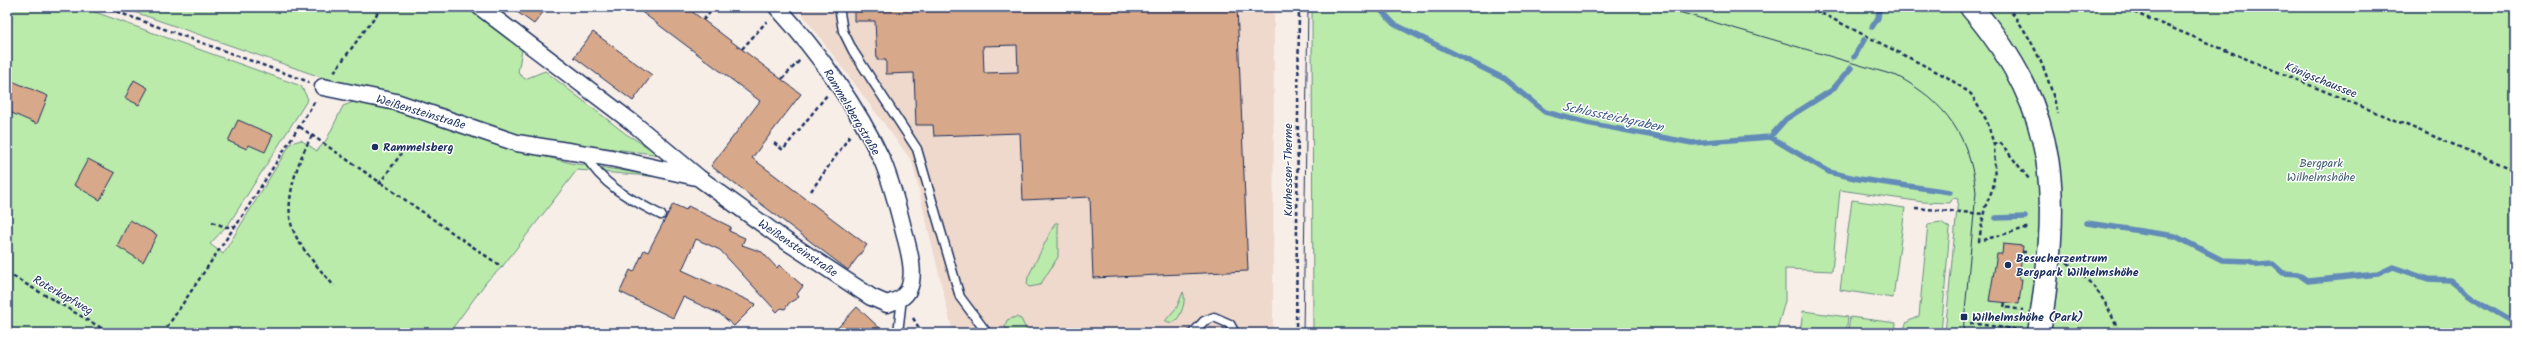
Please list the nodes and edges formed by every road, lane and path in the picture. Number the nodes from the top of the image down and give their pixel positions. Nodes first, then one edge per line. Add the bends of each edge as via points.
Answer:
1 (104, 7) edge
2 (382, 7) edge
3 (480, 7) edge
4 (715, 7) edge
5 (778, 7) edge
6 (839, 7) edge
7 (1299, 7) edge
8 (1809, 7) edge
9 (1971, 7) edge
10 (2121, 7) edge
11 (703, 20) dead end
12 (812, 47) junction
13 (742, 49) dead end
14 (782, 80) dead end
15 (836, 84) junction
16 (323, 87) junction
17 (861, 121) junction
18 (300, 127) junction
19 (312, 136) junction
20 (774, 143) dead end
21 (1994, 145) junction
22 (401, 154) dead end
23 (585, 155) junction
24 (2515, 170) edge
25 (699, 178) junction
26 (379, 184) junction
27 (2034, 186) dead end
28 (811, 191) dead end
29 (1915, 208) dead end
30 (1984, 214) junction
31 (661, 215) dead end
32 (212, 222) dead end
33 (2038, 225) dead end
34 (236, 226) junction
35 (2066, 262) dead end
36 (502, 267) dead end
37 (7, 273) edge
38 (334, 286) dead end
39 (902, 298) junction
40 (2005, 303) dead end
41 (2012, 308) dead end
42 (1970, 323) dead end
43 (2011, 329) dead end
44 (110, 333) edge
45 (163, 333) edge
46 (898, 333) edge
47 (987, 333) edge
48 (1193, 333) edge
49 (1235, 333) edge
50 (1296, 333) edge
51 (2039, 333) edge
52 (2064, 333) edge
53 (2119, 333) edge
54 (2171, 333) edge

1 - 16 path
2 - 16 path
3 - 25 street, Weißensteinstraße via 633,123
4 - 11 path
5 - 12 street, Rammelsbergstraße
5 - 13 path
6 - 47 lane via 843,31 853,51 917,149 960,297
7 - 50 path, Kurhessen-Therme
8 - 21 path via 1947,77 1971,94 1987,121
9 - 51 main road via 2008,57 2027,89 2040,121 2048,158 2051,224 2047,280
10 - 24 path, Königschaussee
12 - 14 path
12 - 15 street, Rammelsbergstraße
15 - 17 street, Rammelsbergstraße
15 - 20 path via 783,150
16 - 18 path
16 - 23 street, Weißensteinstraße via 396,102 516,143
17 - 28 path
17 - 39 street, Rammelsbergstraße via 882,160 895,194 910,253 911,283
18 - 19 path
18 - 34 path via 292,135
19 - 26 path
19 - 38 path via 292,182 291,223 308,254
21 - 27 path via 2000,142
21 - 30 path via 1995,180
22 - 26 path
23 - 25 street, Weißensteinstraße
23 - 31 lane via 595,172 624,195
25 - 39 street, Weißensteinstraße via 786,241 870,297 887,304
26 - 36 path
29 - 30 path
30 - 33 path via 1979,241
32 - 34 path via 226,228
34 - 45 path
35 - 53 path via 2086,276 2108,305
37 - 44 path, Roterkopfweg
39 - 46 lane
40 - 41 path via 2004,307
42 - 43 path
48 - 49 lane via 1204,321 1214,317 1230,324
52 - 53 path via 2076,329
53 - 54 path

